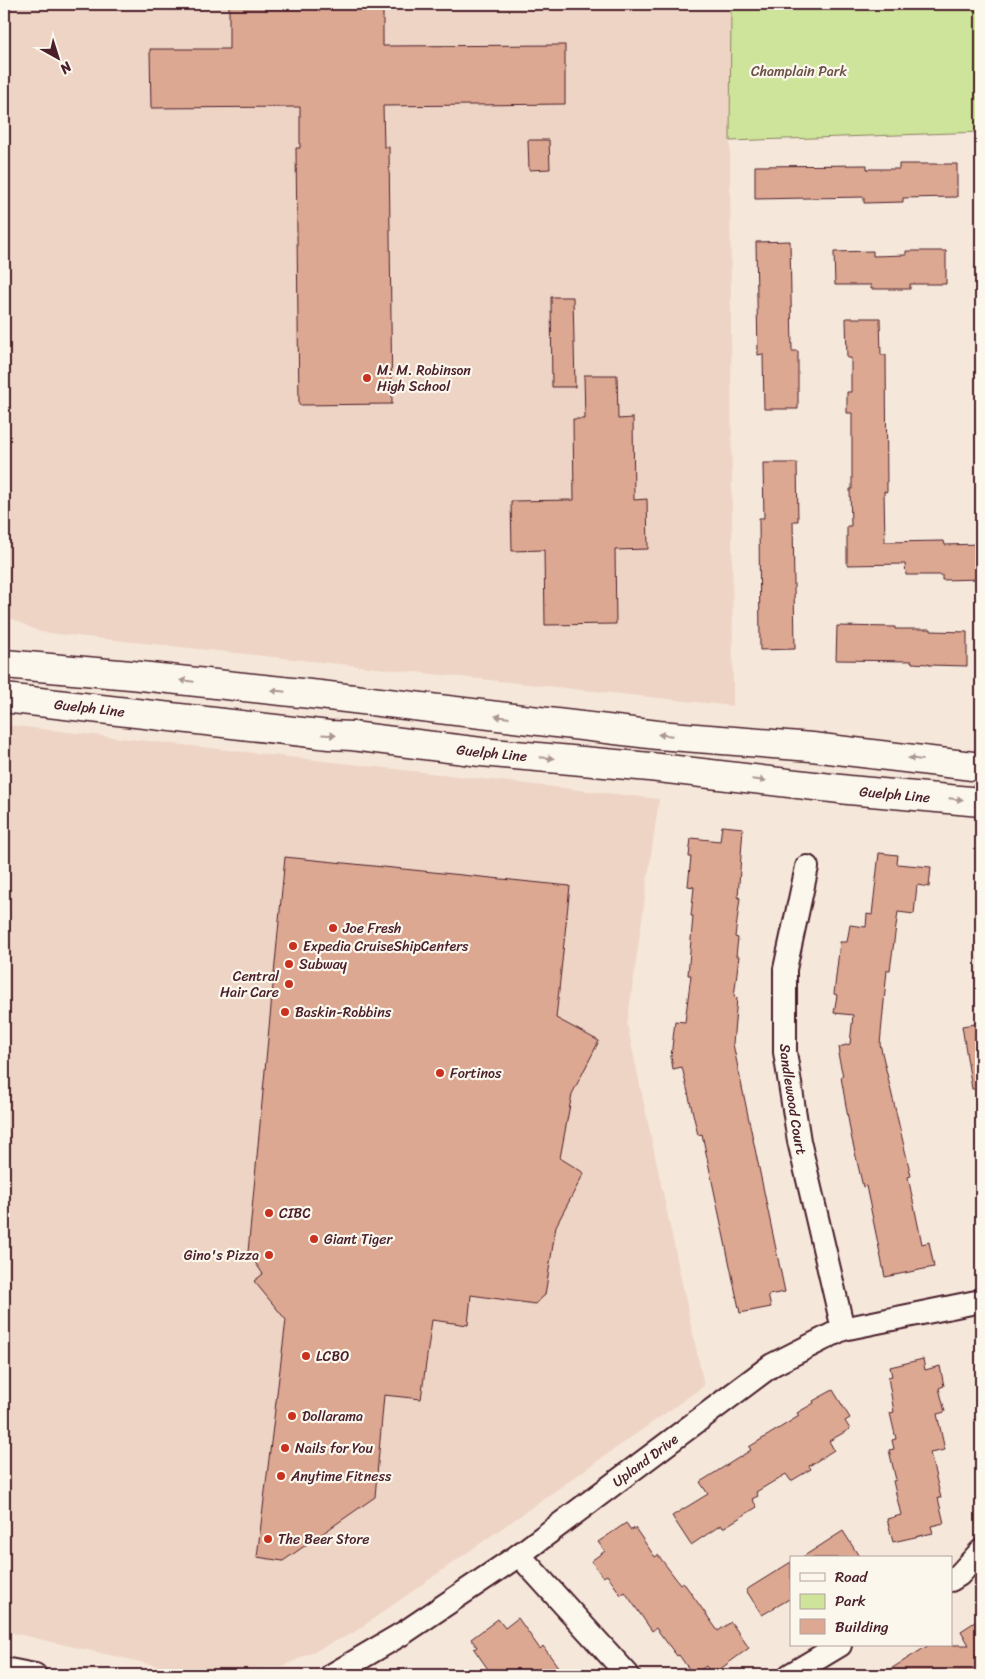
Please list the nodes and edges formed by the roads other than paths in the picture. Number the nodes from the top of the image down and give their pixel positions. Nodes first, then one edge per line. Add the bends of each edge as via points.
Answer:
1 (4, 645) edge
2 (4, 664) edge
3 (34, 668) junction
4 (11, 703) edge
5 (714, 739) junction
6 (981, 767) edge
7 (711, 774) junction
8 (981, 802) edge
9 (807, 866) dead end
10 (981, 1304) edge
11 (843, 1329) junction
12 (981, 1551) edge
13 (519, 1555) junction
14 (952, 1579) edge
15 (838, 1646) edge
16 (4, 1669) edge
17 (36, 1675) edge
18 (332, 1675) edge
19 (628, 1675) edge
20 (790, 1675) edge

1 - 3 main road
2 - 3 main road
5 -> 3 main road via 140,676
4 -> 7 main road, Guelph Line
6 -> 5 main road
5 - 7 main road
7 -> 8 main road, Guelph Line
9 - 11 street, Sandlewood Court via 785,969 785,1052 799,1141
10 - 11 street, Upland Drive
11 - 13 street, Upland Drive via 772,1365
12 - 14 street
13 - 18 street, Upland Drive via 405,1632
13 - 19 street
15 - 20 street
16 - 17 street

